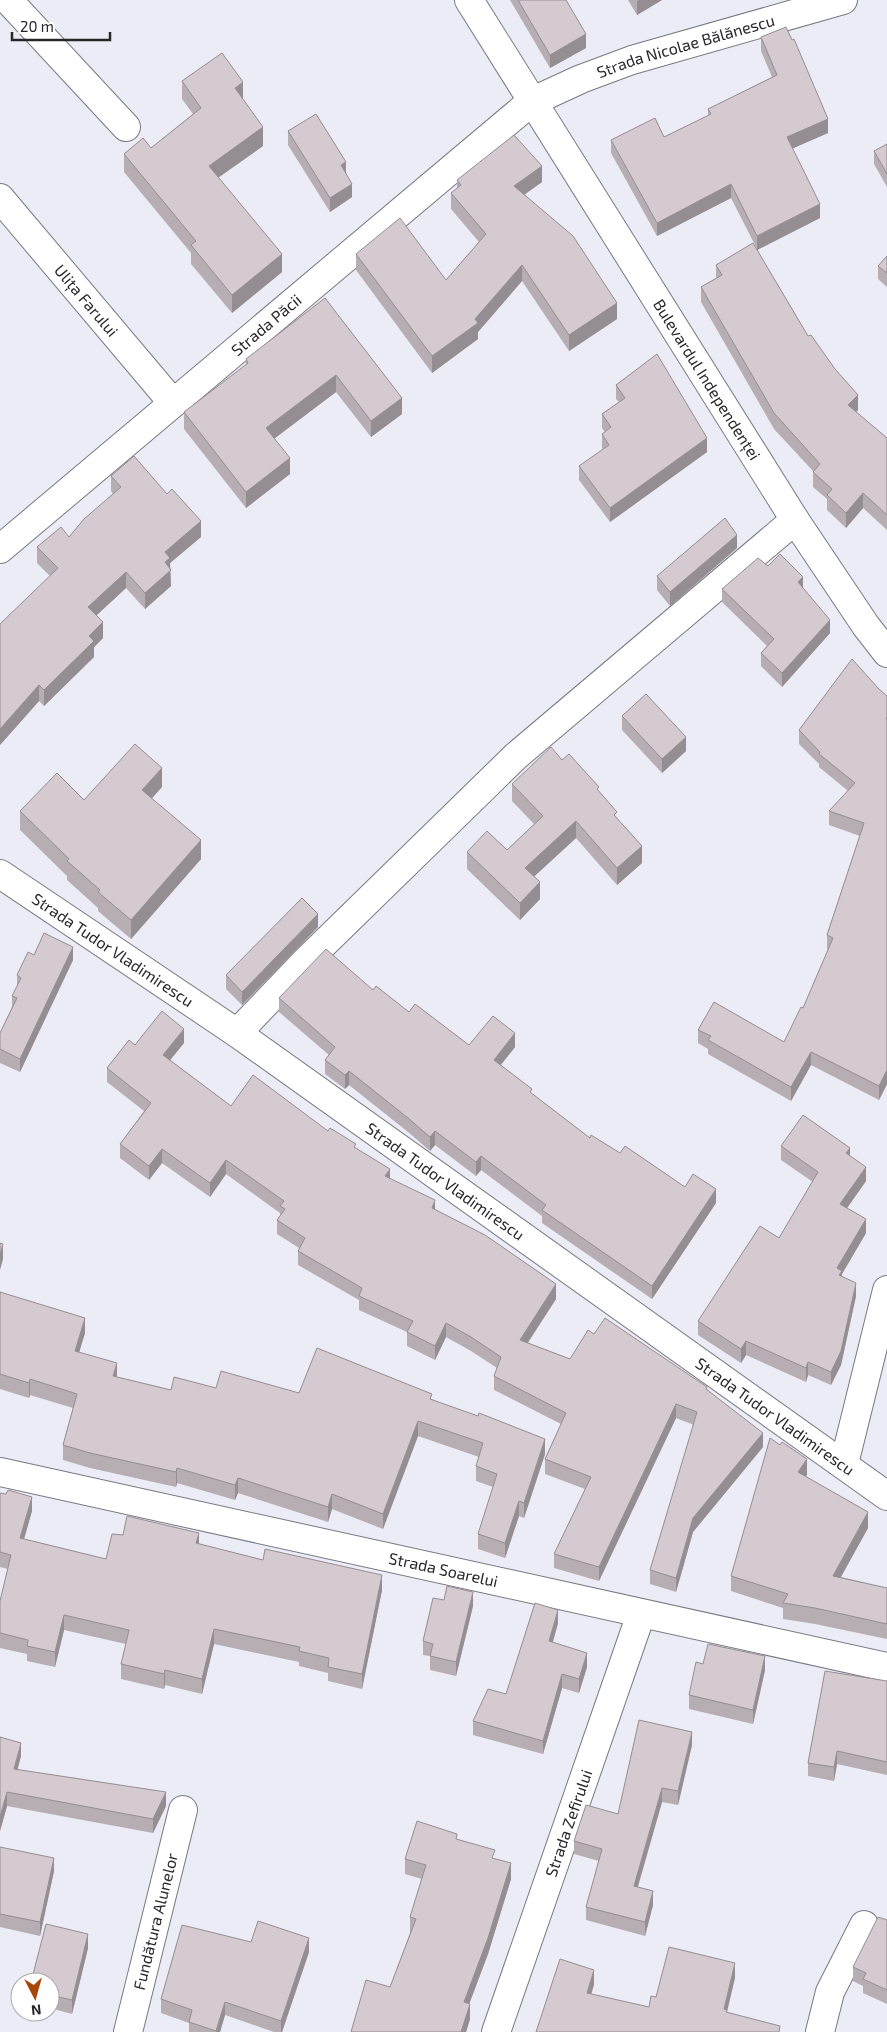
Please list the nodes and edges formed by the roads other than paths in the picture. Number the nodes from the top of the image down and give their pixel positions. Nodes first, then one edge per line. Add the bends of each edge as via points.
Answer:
1 (8, 0) edge
2 (468, 0) edge
3 (843, 0) edge
4 (800, 5) edge
5 (531, 102) junction
6 (126, 127) dead end
7 (0, 198) edge
8 (173, 403) junction
9 (795, 520) junction
10 (0, 549) edge
11 (887, 653) edge
12 (0, 874) edge
13 (236, 1033) junction
14 (887, 1290) edge
15 (844, 1464) junction
16 (0, 1472) edge
17 (887, 1496) edge
18 (641, 1614) junction
19 (887, 1667) edge
20 (183, 1810) dead end
21 (864, 1925) dead end
22 (128, 2032) edge
23 (496, 2032) edge
24 (820, 2032) edge

1 - 6 street
2 - 5 street, Bulevardul Independenței
3 - 4 street, Strada Nicolae Bălănescu
4 - 5 street, Strada Nicolae Bălănescu via 632,60
5 - 8 street, Strada Păcii
5 - 9 street, Bulevardul Independenței
7 - 8 street, Ulița Farului
8 - 10 street, Strada Păcii
9 - 11 street, Bulevardul Independenței
9 - 13 street via 516,756
12 - 13 street, Strada Tudor Vladimirescu
13 - 15 street, Strada Tudor Vladimirescu
14 - 15 street
15 - 17 street, Strada Tudor Vladimirescu
16 - 18 street, Strada Soarelui
18 - 19 street, Strada Soarelui
18 - 23 street, Strada Zefirului
20 - 22 street, Fundătura Alunelor
21 - 24 street via 835,1981

